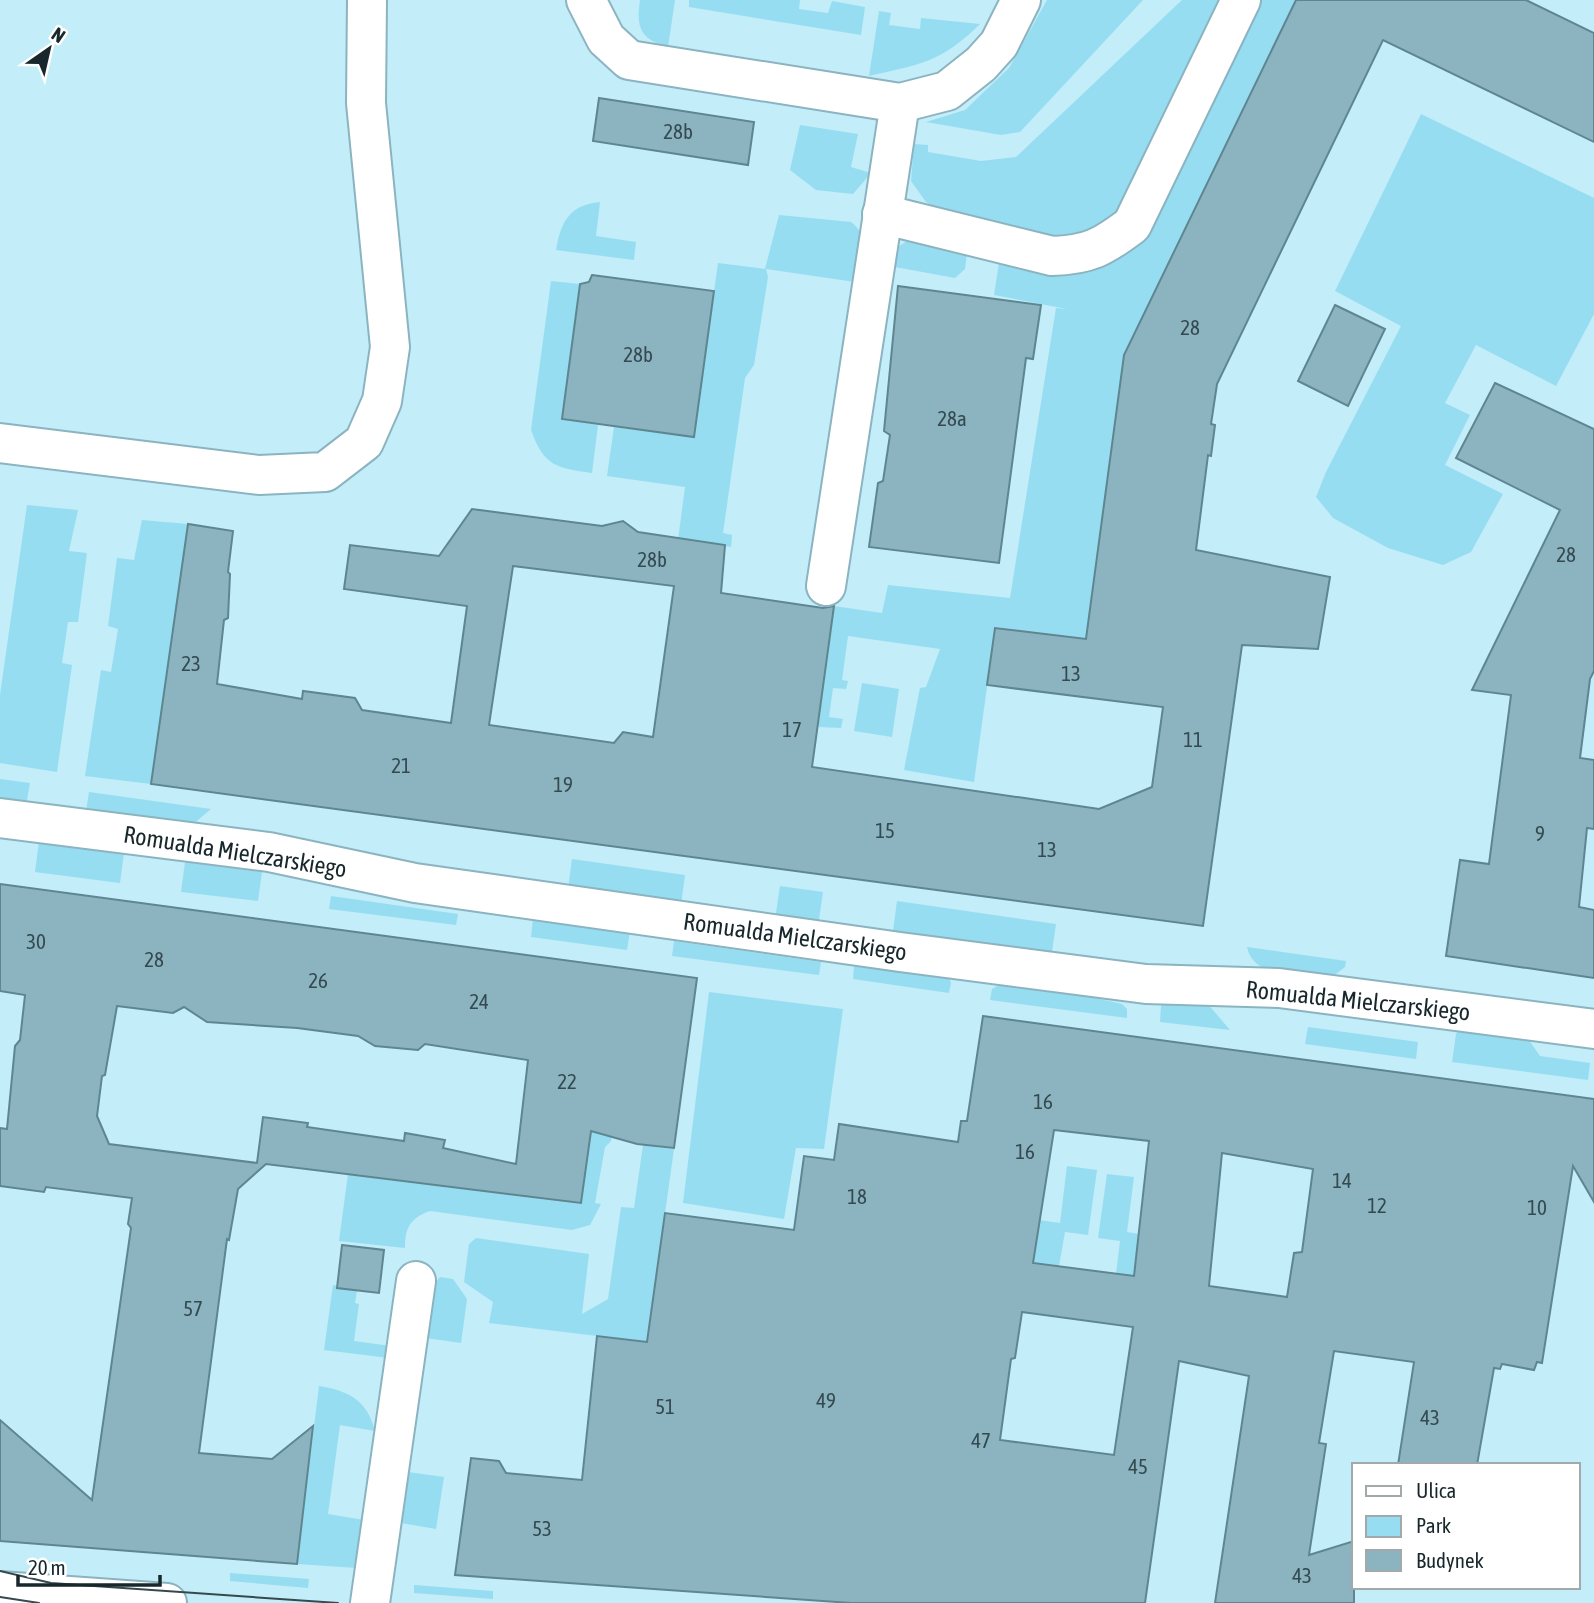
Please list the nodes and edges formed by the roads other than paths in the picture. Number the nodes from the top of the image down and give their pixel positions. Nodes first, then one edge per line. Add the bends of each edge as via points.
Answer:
1 (367, 0) edge
2 (586, 0) edge
3 (1021, 0) edge
4 (1241, 0) edge
5 (900, 103) junction
6 (882, 214) junction
7 (0, 443) edge
8 (826, 586) dead end
9 (0, 818) edge
10 (1594, 1029) edge
11 (416, 1281) dead end
12 (0, 1591) edge
13 (167, 1603) edge
14 (370, 1603) edge

1 - 7 street via 366,103 390,347 382,401 364,442 325,472 259,475
2 - 5 street via 606,39 629,60
3 - 5 street via 999,44 981,64 947,91
4 - 6 street via 1132,225 1104,246 1078,255 1052,256
5 - 6 street
6 - 8 street
9 - 10 street, Romualda Mielczarskiego via 269,852 415,883 900,952 1146,984 1279,988
11 - 14 street
12 - 13 street

